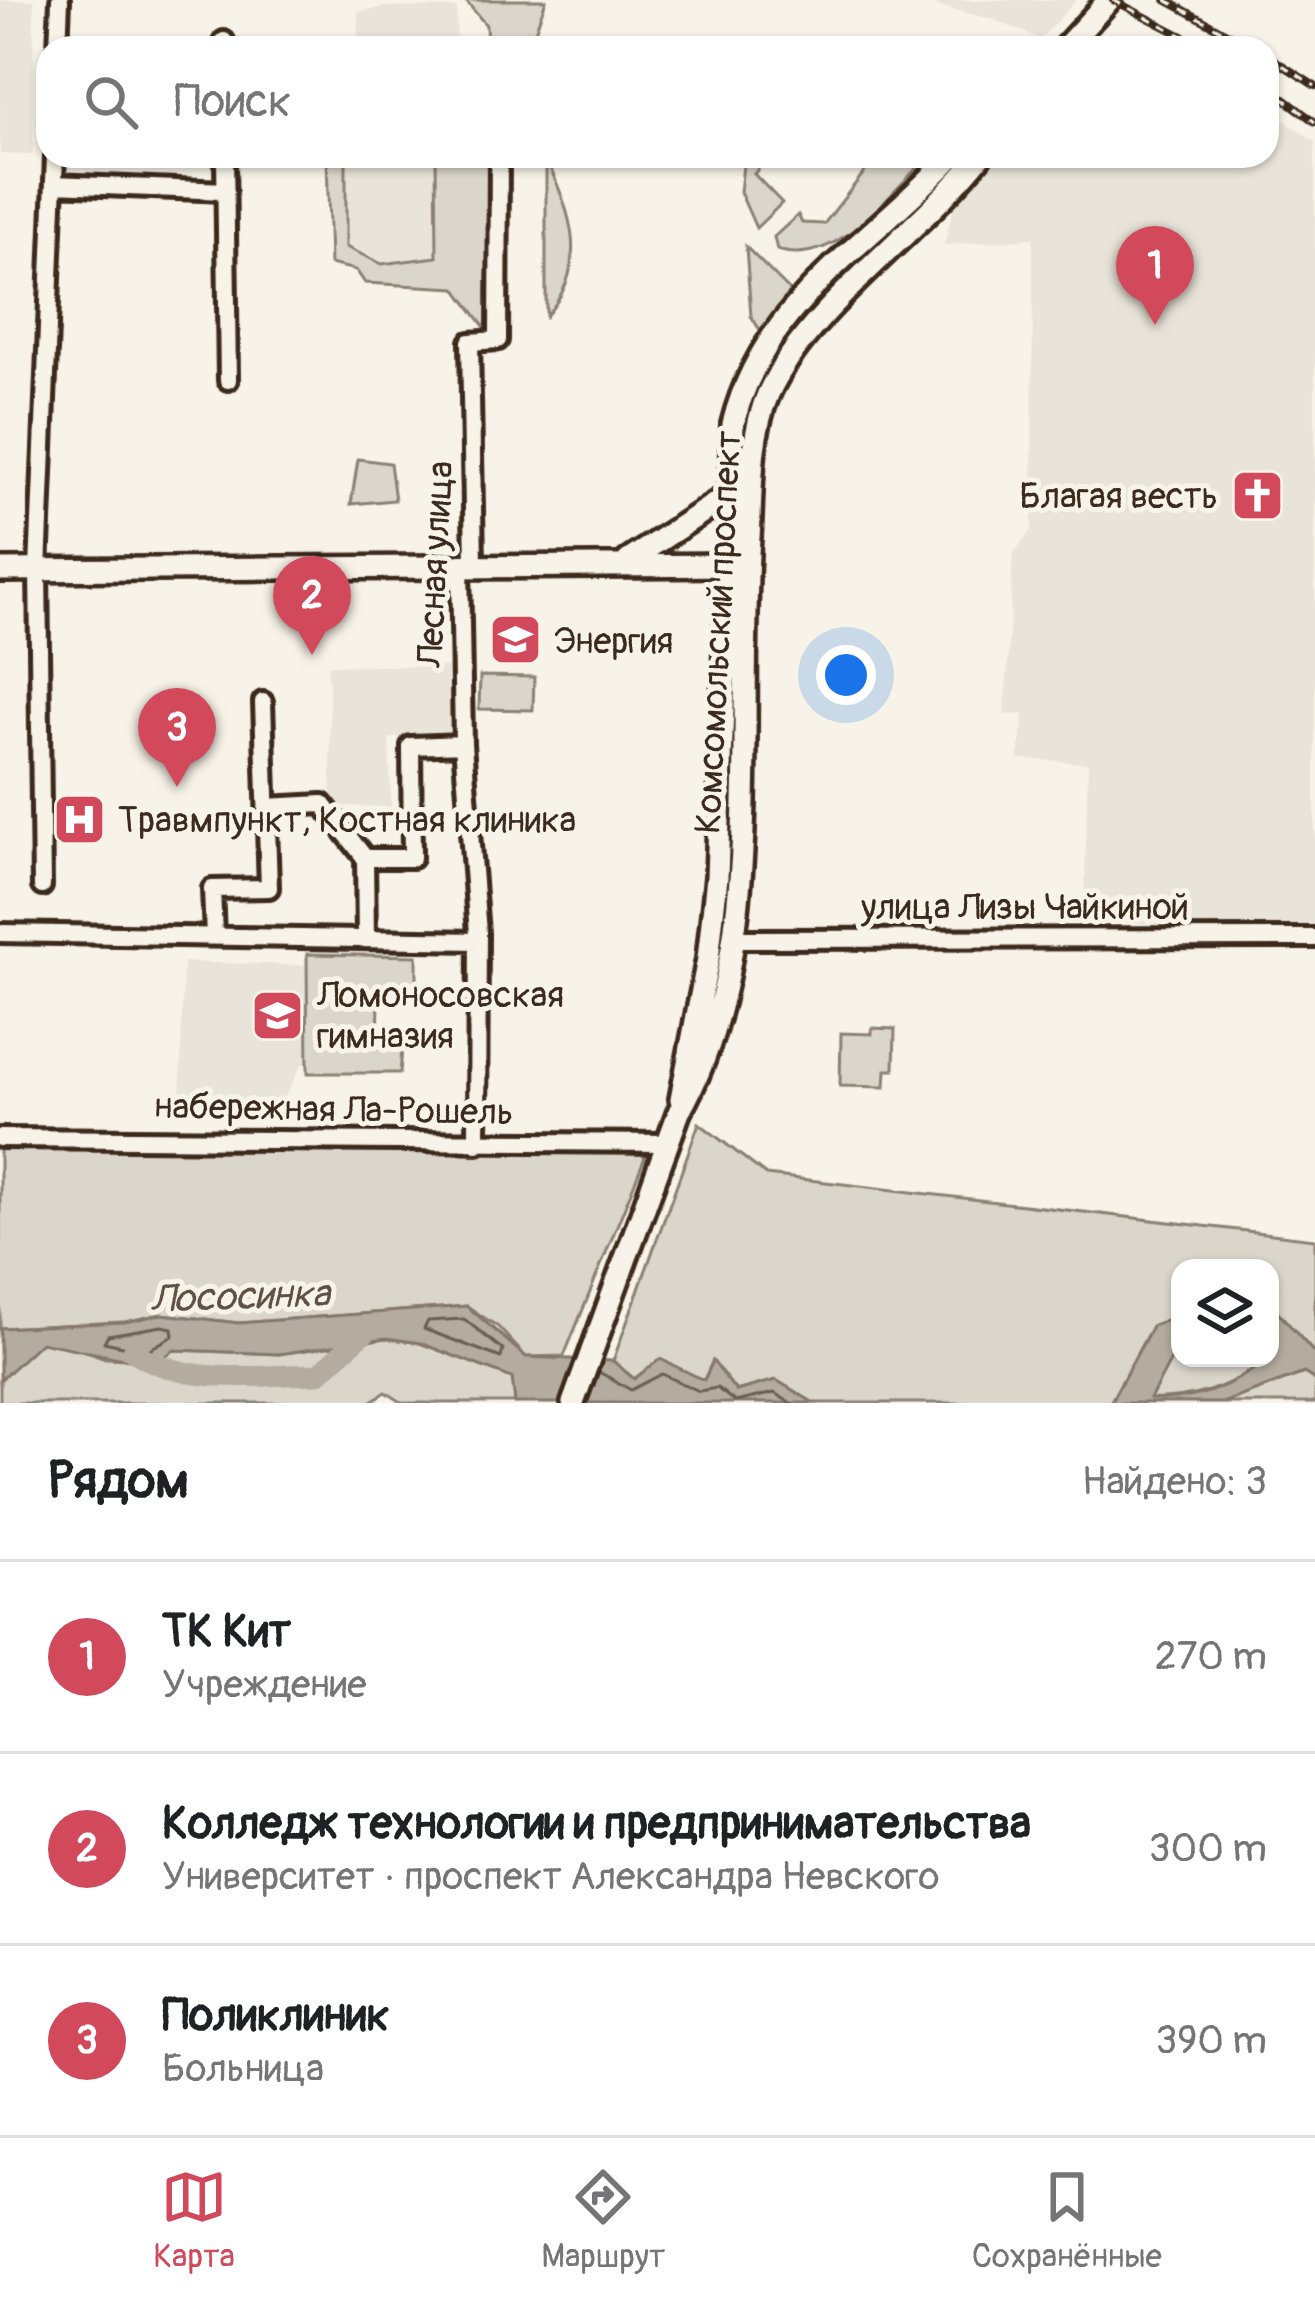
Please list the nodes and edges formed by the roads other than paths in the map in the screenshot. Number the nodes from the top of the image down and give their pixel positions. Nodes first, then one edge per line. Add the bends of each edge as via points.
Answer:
1 (60, 0) edge
2 (1109, 0) edge
3 (58, 36) edge
4 (1076, 36) edge
5 (55, 168) edge
6 (225, 168) edge
7 (500, 168) edge
8 (939, 168) edge
9 (969, 168) edge
10 (54, 184) junction
11 (226, 191) junction
12 (228, 380) dead end
13 (730, 494) junction
14 (628, 562) junction
15 (467, 563) junction
16 (737, 565) junction
17 (0, 570) edge
18 (38, 570) junction
19 (263, 702) dead end
20 (463, 744) junction
21 (267, 807) junction
22 (365, 858) junction
23 (42, 886) dead end
24 (0, 933) edge
25 (214, 936) junction
26 (1315, 938) edge
27 (366, 939) junction
28 (735, 939) junction
29 (478, 940) junction
30 (707, 1015) junction
31 (0, 1138) edge
32 (668, 1143) junction
33 (477, 1144) junction
34 (573, 1403) edge

1 - 3 street
2 - 4 main road
5 - 10 street
6 - 11 street
7 - 15 street, Лесная улица via 498,340 470,342
8 - 13 main road, Комсомольский проспект via 802,296 766,341 733,424
9 - 16 main road, Комсомольский проспект via 797,348 770,390
10 - 11 street
10 - 18 street
11 - 12 street
13 - 14 main road
13 - 16 main road, Комсомольский проспект
14 - 15 main road
14 - 16 main road
15 - 18 main road
15 - 20 street, Лесная улица
16 - 28 main road, Комсомольский проспект
16 - 30 main road, Комсомольский проспект
17 - 18 main road
18 - 23 street
19 - 21 street
20 - 22 street via 411,746 412,858
20 - 29 street, Лесная улица
21 - 22 street via 323,804
21 - 25 street via 269,888 212,889
22 - 27 street
24 - 25 street
25 - 27 street
26 - 28 street, улица Лизы Чайкиной
27 - 29 street
28 - 30 main road, Комсомольский проспект
29 - 33 street, Лесная улица
30 - 32 main road, Комсомольский проспект via 700,1075
31 - 33 street, набережная Ла-Рошель
32 - 33 street, набережная Ла-Рошель
32 - 34 main road, Комсомольский проспект

